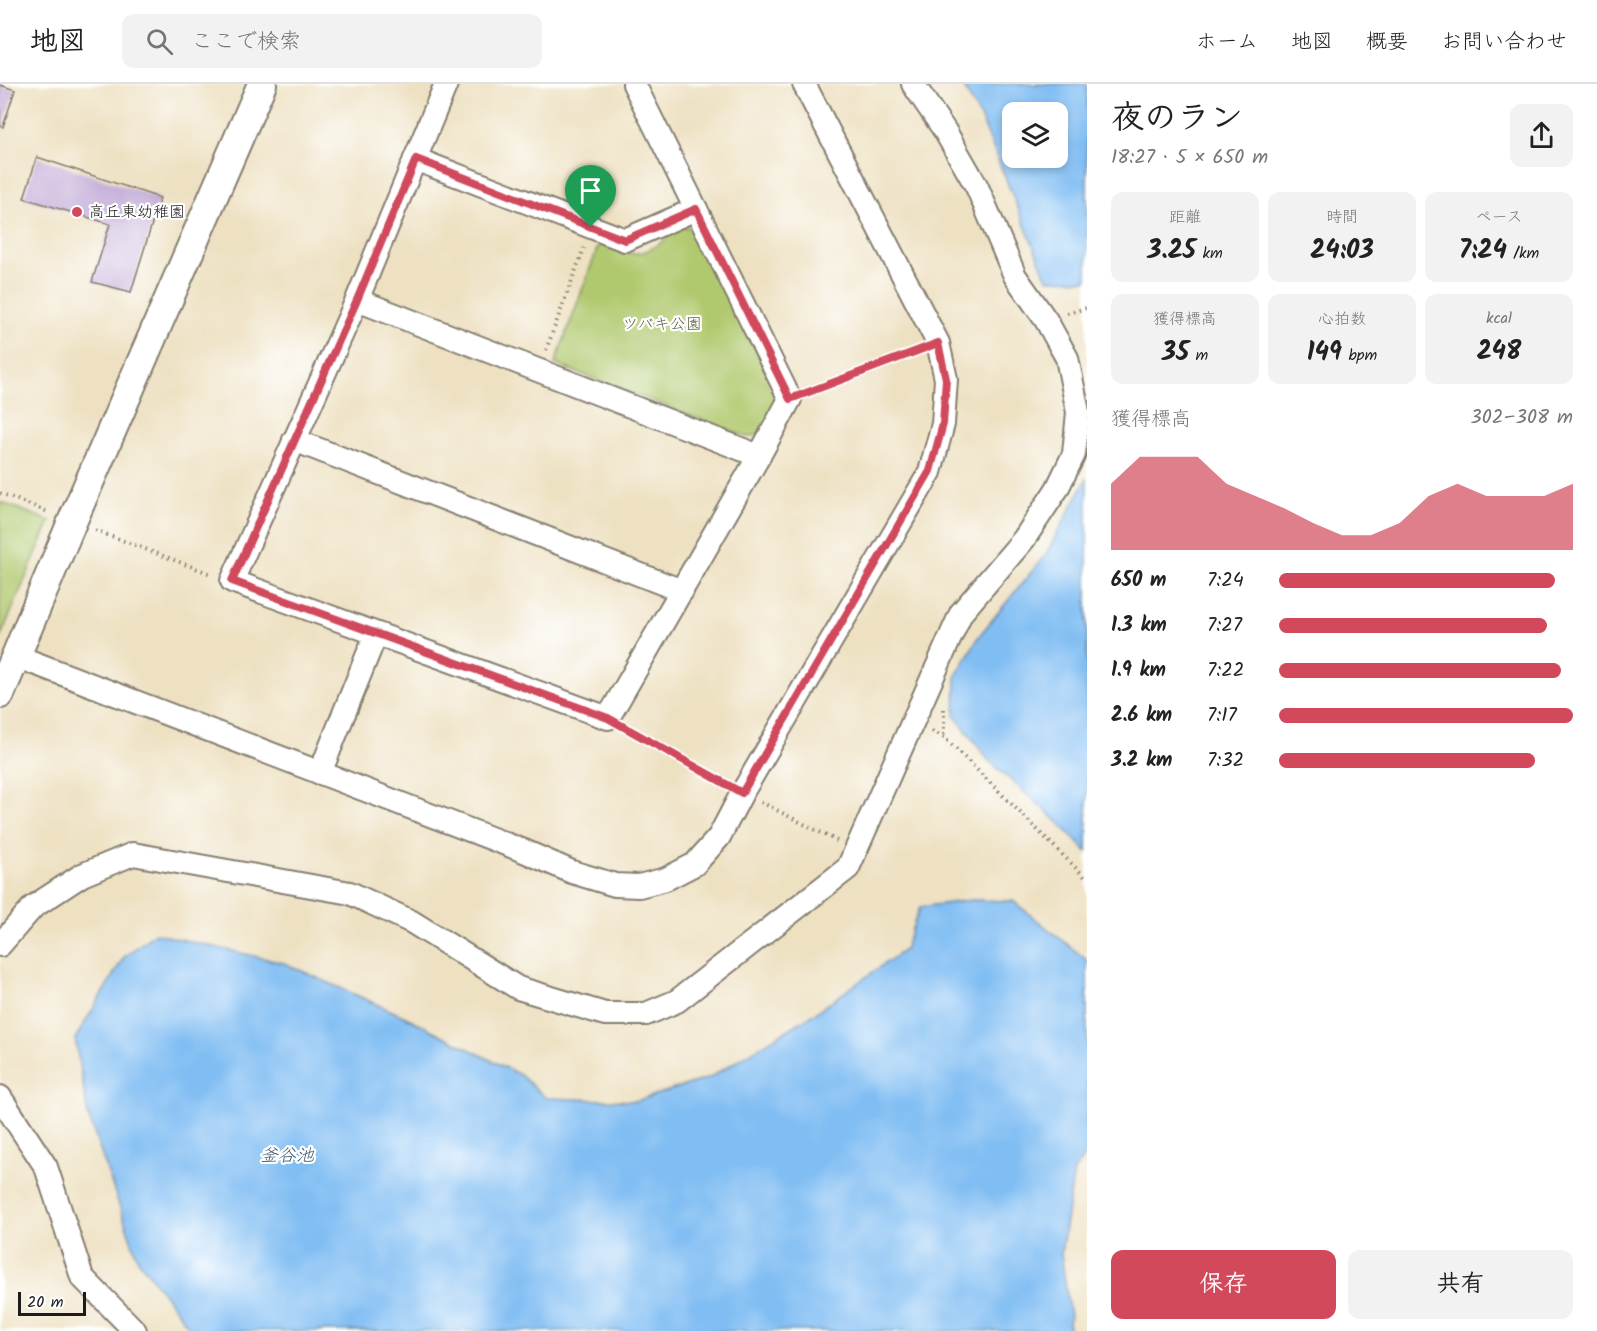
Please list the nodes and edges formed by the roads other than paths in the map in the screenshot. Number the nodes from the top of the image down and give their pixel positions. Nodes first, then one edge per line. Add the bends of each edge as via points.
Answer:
1 (262, 84) edge
2 (447, 84) edge
3 (634, 84) edge
4 (804, 84) edge
5 (913, 84) edge
6 (416, 159) junction
7 (696, 209) junction
8 (357, 300) junction
9 (294, 440) junction
10 (759, 456) junction
11 (682, 591) junction
12 (376, 634) junction
13 (16, 656) junction
14 (0, 694) edge
15 (320, 773) junction
16 (0, 945) edge
17 (0, 1097) edge
18 (135, 1331) edge

1 - 13 street
2 - 6 street
3 - 7 street
4 - 15 street via 938,343 946,379 943,424 930,471 718,837 695,864 666,879 639,886 615,885 572,872
5 - 16 street via 977,186 1015,276 1046,320 1066,358 1078,412 1074,454 1057,489 1024,539 961,613 848,868 677,1001 646,1014 605,1014 518,988 412,922 351,893 133,854 82,875 33,907
6 - 7 street via 625,240
6 - 8 street
7 - 10 street via 790,399
8 - 9 street
8 - 10 street
9 - 11 street
9 - 12 street via 232,581
10 - 11 street
11 - 12 street via 608,718
12 - 15 street
13 - 14 street
13 - 15 street
17 - 18 street via 46,1167 82,1278

